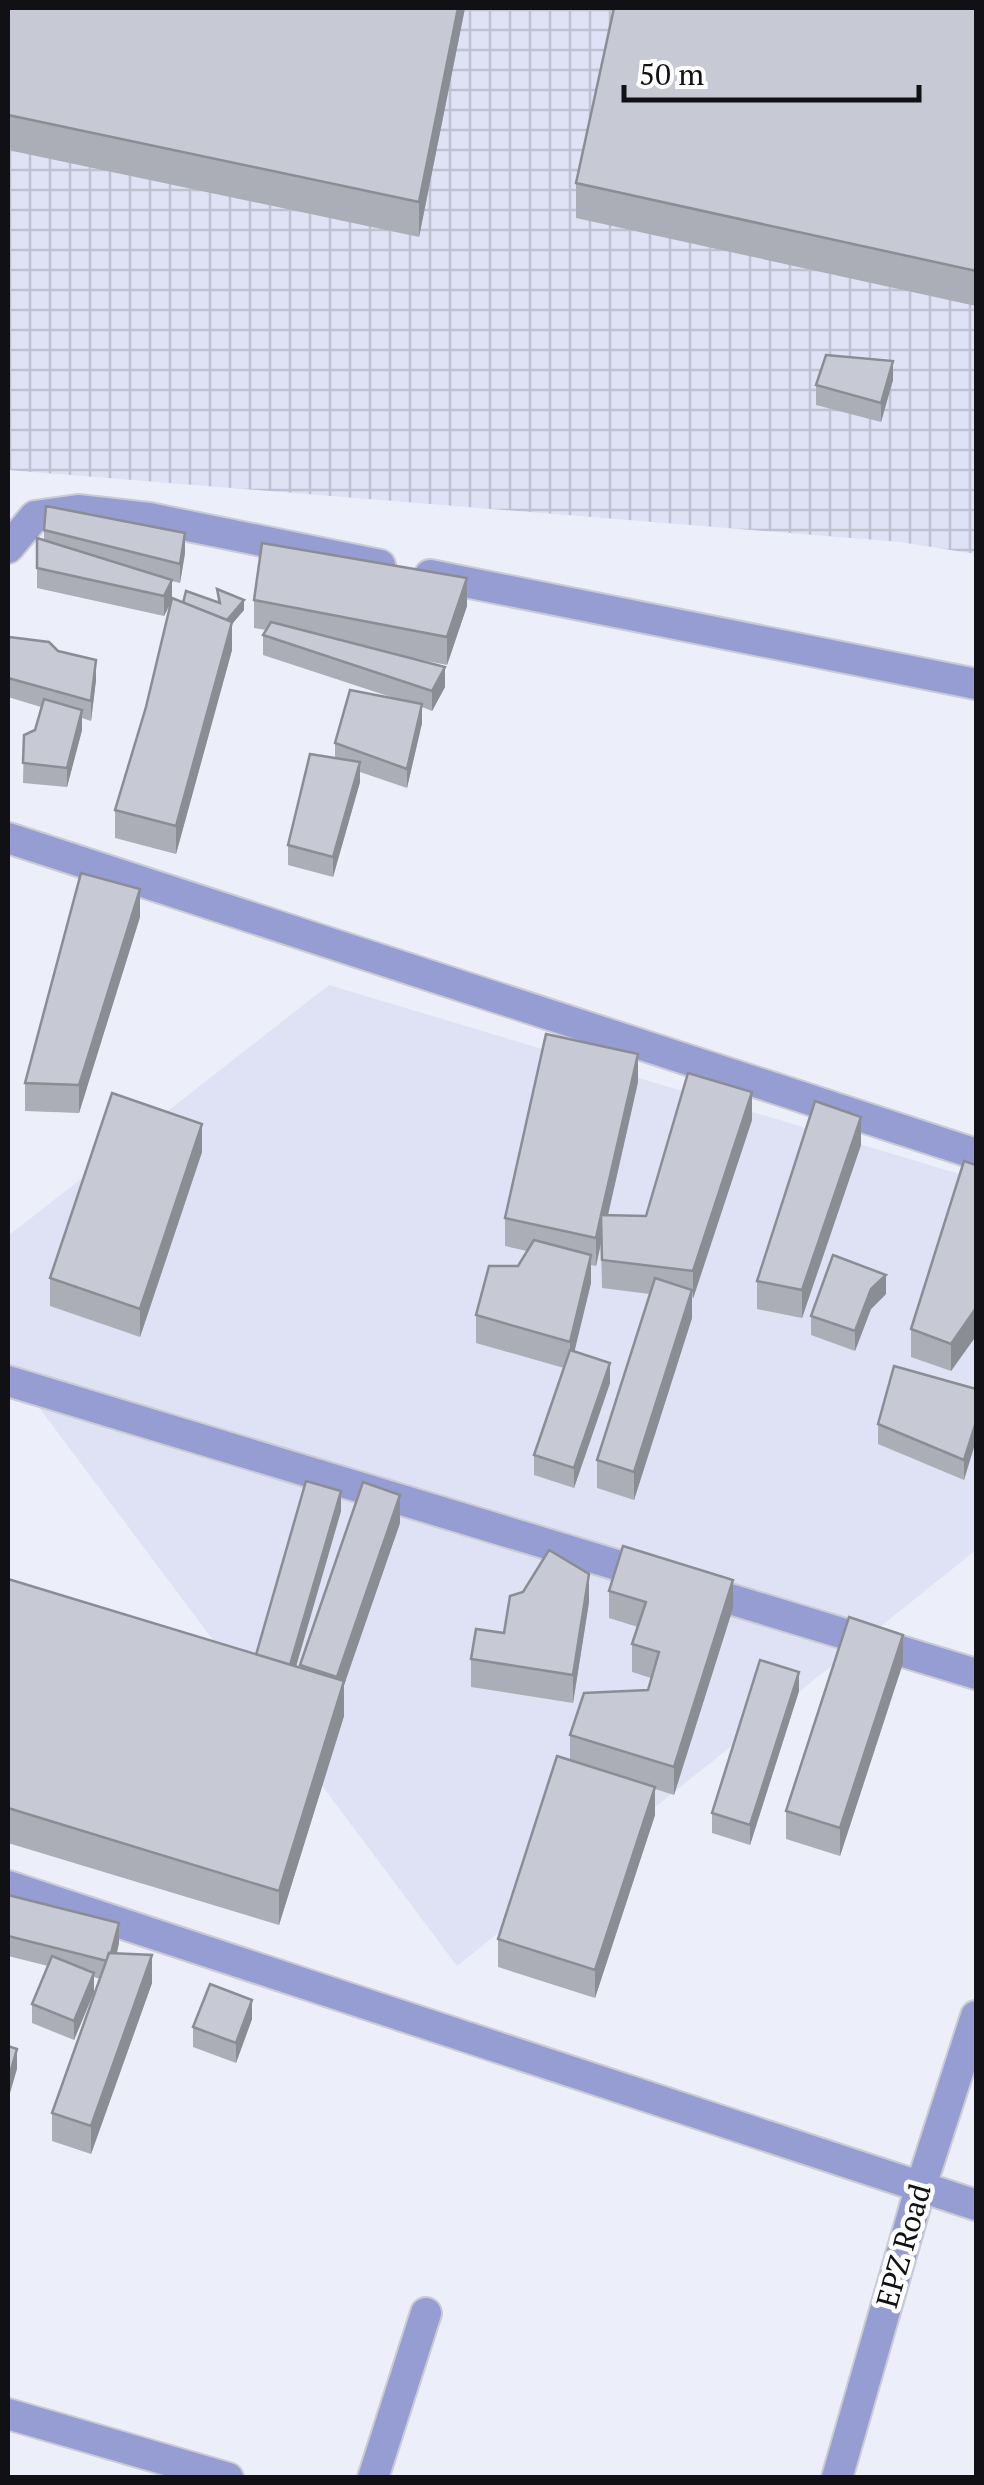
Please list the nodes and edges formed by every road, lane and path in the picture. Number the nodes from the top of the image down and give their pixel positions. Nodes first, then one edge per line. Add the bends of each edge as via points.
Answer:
1 (8, 548) edge
2 (976, 684) edge
3 (8, 838) edge
4 (976, 1154) edge
5 (8, 1381) edge
6 (976, 1674) edge
7 (8, 1886) edge
8 (976, 2016) edge
9 (920, 2189) junction
10 (976, 2205) edge
11 (426, 2313) dead end
12 (8, 2414) edge
13 (228, 2478) edge
14 (373, 2478) edge
15 (837, 2478) edge

1 - 2 street via 34,516 78,510 149,518
3 - 4 street
5 - 6 street
7 - 9 street
8 - 9 street, EPZ Road
9 - 10 street
9 - 15 street, EPZ Road
11 - 14 street
12 - 13 street

